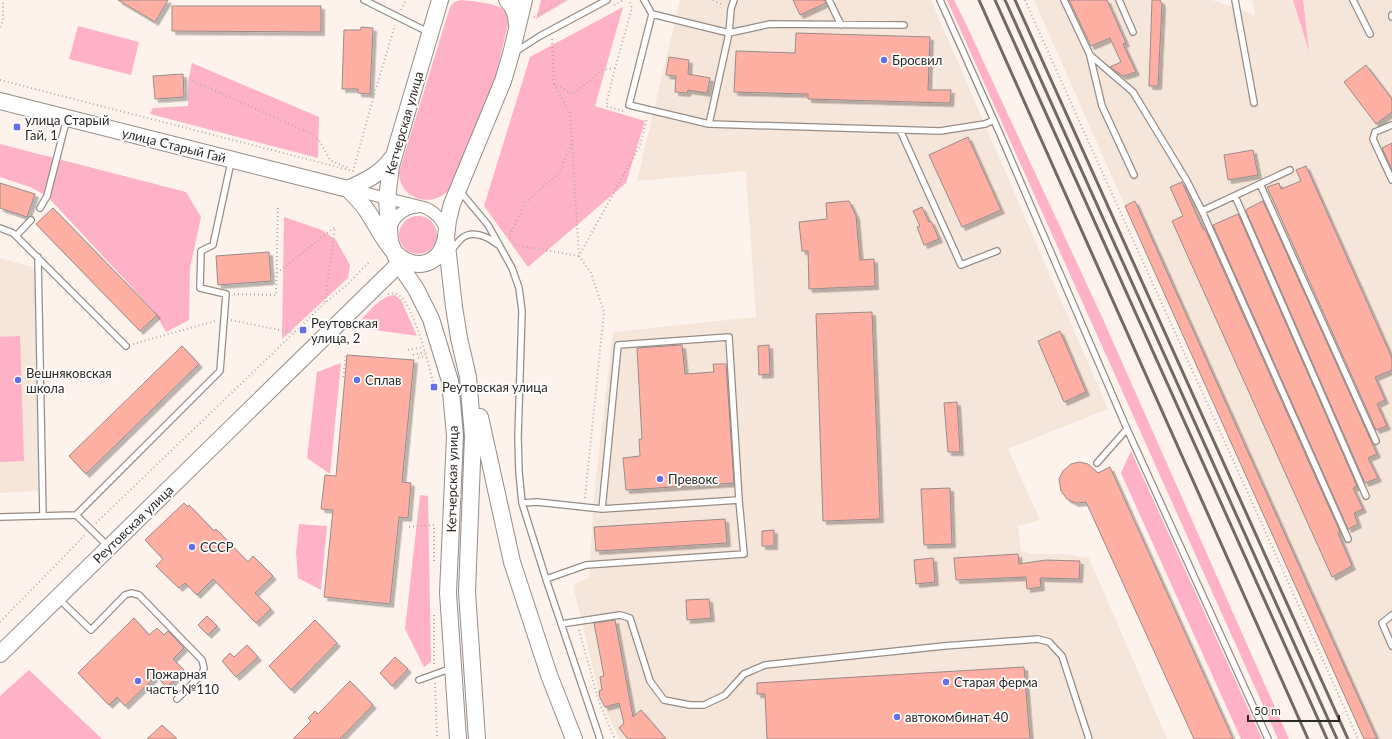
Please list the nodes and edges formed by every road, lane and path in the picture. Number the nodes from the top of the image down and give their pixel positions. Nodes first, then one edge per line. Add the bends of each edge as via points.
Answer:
1 (3, 0) edge
2 (364, 0) edge
3 (406, 0) edge
4 (440, 0) edge
5 (507, 0) edge
6 (524, 0) edge
7 (562, 0) edge
8 (607, 0) edge
9 (629, 0) edge
10 (644, 0) edge
11 (734, 0) edge
12 (829, 0) edge
13 (940, 0) edge
14 (1025, 0) edge
15 (1064, 0) edge
16 (1119, 0) edge
17 (1235, 0) edge
18 (1353, 0) edge
19 (652, 14) junction
20 (398, 16) junction
21 (533, 18) dead end
22 (841, 25) junction
23 (904, 25) dead end
24 (0, 27) edge
25 (517, 29) junction
26 (1133, 32) dead end
27 (430, 33) junction
28 (729, 33) junction
29 (1370, 34) dead end
30 (552, 39) dead end
31 (511, 54) junction
32 (1090, 55) junction
33 (615, 68) junction
34 (0, 80) edge
35 (193, 82) dead end
36 (554, 84) junction
37 (0, 101) edge
38 (1254, 103) dead end
39 (626, 112) dead end
40 (67, 118) junction
41 (651, 118) dead end
42 (994, 120) junction
43 (709, 124) junction
44 (1392, 124) edge
45 (900, 130) junction
46 (572, 142) junction
47 (394, 155) junction
48 (232, 159) junction
49 (1290, 170) dead end
50 (353, 171) junction
51 (1134, 175) dead end
52 (1392, 180) edge
53 (1260, 184) junction
54 (458, 188) junction
55 (348, 189) junction
56 (1235, 196) junction
57 (387, 199) junction
58 (40, 208) dead end
59 (278, 208) dead end
60 (426, 208) junction
61 (1202, 212) junction
62 (31, 220) dead end
63 (0, 228) edge
64 (16, 236) junction
65 (446, 237) junction
66 (500, 247) junction
67 (997, 251) dead end
68 (396, 252) junction
69 (448, 255) junction
70 (579, 256) junction
71 (38, 257) junction
72 (370, 261) dead end
73 (277, 273) junction
74 (226, 294) junction
75 (386, 295) dead end
76 (325, 303) junction
77 (224, 318) junction
78 (294, 333) junction
79 (126, 346) joint
80 (423, 348) junction
81 (408, 350) dead end
82 (425, 352) junction
83 (346, 355) dead end
84 (413, 355) dead end
85 (426, 356) junction
86 (418, 358) dead end
87 (468, 377) junction
88 (345, 379) dead end
89 (434, 387) dead end
90 (1127, 429) junction
91 (1376, 441) dead end
92 (1097, 463) dead end
93 (1366, 496) dead end
94 (739, 500) junction
95 (522, 503) junction
96 (584, 508) junction
97 (602, 509) junction
98 (76, 515) junction
99 (43, 516) junction
100 (0, 517) edge
101 (434, 525) dead end
102 (409, 527) dead end
103 (90, 529) junction
104 (1348, 539) dead end
105 (109, 548) junction
106 (546, 579) junction
107 (58, 597) junction
108 (1392, 615) edge
109 (0, 622) edge
110 (576, 622) junction
111 (561, 624) junction
112 (1392, 646) edge
113 (0, 654) edge
114 (453, 668) junction
115 (434, 674) junction
116 (419, 680) dead end
117 (177, 699) dead end
118 (437, 739) edge
119 (458, 739) edge
120 (477, 739) edge
121 (574, 739) edge
122 (600, 739) edge
123 (615, 739) edge
124 (1089, 739) edge
125 (1268, 739) edge
126 (1358, 739) edge

1 - 24 path via 3,21
2 - 20 lane
3 - 20 path
4 - 27 main road, Кетчерская улица
5 - 25 main road, Кетчерская улица via 515,10
6 - 25 main road, Кетчерская улица
7 - 21 path
8 - 31 lane
9 - 33 path via 632,8
10 - 19 lane
11 - 28 lane
12 - 22 lane
13 - 42 lane
14 - 126 path
15 - 32 lane
16 - 26 lane
17 - 38 lane
18 - 29 lane
19 - 28 lane
19 - 43 lane via 629,105
20 - 27 lane
20 - 50 path
22 - 23 lane
22 - 28 lane via 770,24
25 - 31 main road, Кетчерская улица
27 - 47 main road, Кетчерская улица
28 - 43 lane
30 - 36 path
31 - 54 main road, Кетчерская улица via 503,81
32 - 51 lane via 1102,106
32 - 61 lane via 1132,92 1187,181
33 - 36 path via 603,70 573,94
33 - 39 path via 606,106
34 - 50 path
35 - 50 path via 310,133 319,140 330,160
36 - 46 path via 570,113
37 - 40 main road, улица Старый Гай
40 - 48 main road, улица Старый Гай
40 - 58 lane via 47,196
41 - 70 path via 647,117 640,145
42 - 45 lane via 985,124 940,131
42 - 90 lane
43 - 45 lane
44 - 52 lane via 1375,132 1373,139
45 - 67 lane via 961,265
46 - 70 path
46 - 70 path via 559,173 525,202 509,237 516,245
47 - 55 main road via 379,173
47 - 57 main road, Кетчерская улица
48 - 55 main road, улица Старый Гай
48 - 74 lane via 213,246 201,251 200,288
49 - 53 lane
53 - 56 lane
53 - 91 lane
54 - 65 main road, Кетчерская улица via 450,212
54 - 66 lane via 488,226
55 - 57 street, улица Старый Гай
55 - 68 main road via 363,205 378,230
56 - 61 lane
56 - 93 lane
57 - 60 street, улица Старый Гай
57 - 68 main road, Кетчерская улица
59 - 73 path
60 - 65 street, улица Старый Гай via 441,219
60 - 68 street via 403,211 394,220 391,226
61 - 104 lane
62 - 64 lane
63 - 64 lane
64 - 71 lane
65 - 68 main road via 441,253 429,262 412,264
65 - 69 main road, Кетчерская улица
66 - 69 lane via 484,236 468,235 462,238
66 - 95 lane via 514,273 520,298 522,335 518,437
68 - 105 main road, Реутовская улица
68 - 114 main road, Кетчерская улица via 431,319 450,382 455,436 448,593
69 - 87 main road, Кетчерская улица via 456,322
70 - 96 path via 591,273 604,312
71 - 79 lane
71 - 99 lane
72 - 76 path
73 - 74 path via 276,295
73 - 76 path via 336,227
74 - 77 lane
75 - 80 path via 395,293 407,304
76 - 78 path
77 - 78 path
77 - 79 path
77 - 98 lane via 220,371
78 - 103 path
80 - 81 path
80 - 82 path
82 - 84 path
82 - 85 path
83 - 88 path
85 - 86 path
85 - 89 path
87 - 120 main road, Кетчерская улица via 473,436 467,592
87 - 121 main road via 481,421 512,562 549,675
90 - 92 lane
90 - 125 lane
94 - 97 lane
94 - 97 lane via 729,337 618,345
94 - 106 lane via 744,554 586,565
95 - 96 lane via 538,502
95 - 106 lane
96 - 97 lane
98 - 99 lane
98 - 103 lane
99 - 100 lane
101 - 102 path
103 - 105 lane
103 - 109 path
105 - 107 main road, Реутовская улица
106 - 111 lane
107 - 113 main road, Реутовская улица
107 - 117 lane via 91,630 125,595 131,593 139,596 202,660 202,674
108 - 112 lane via 1382,623
110 - 111 lane
110 - 123 path via 598,702
110 - 124 lane via 620,616 630,618 650,680 664,700 690,705 704,705 725,695 744,674 765,665 1038,639 1049,642 1062,656
111 - 122 lane
114 - 115 lane
114 - 119 main road, Кетчерская улица
115 - 116 lane
115 - 118 path

